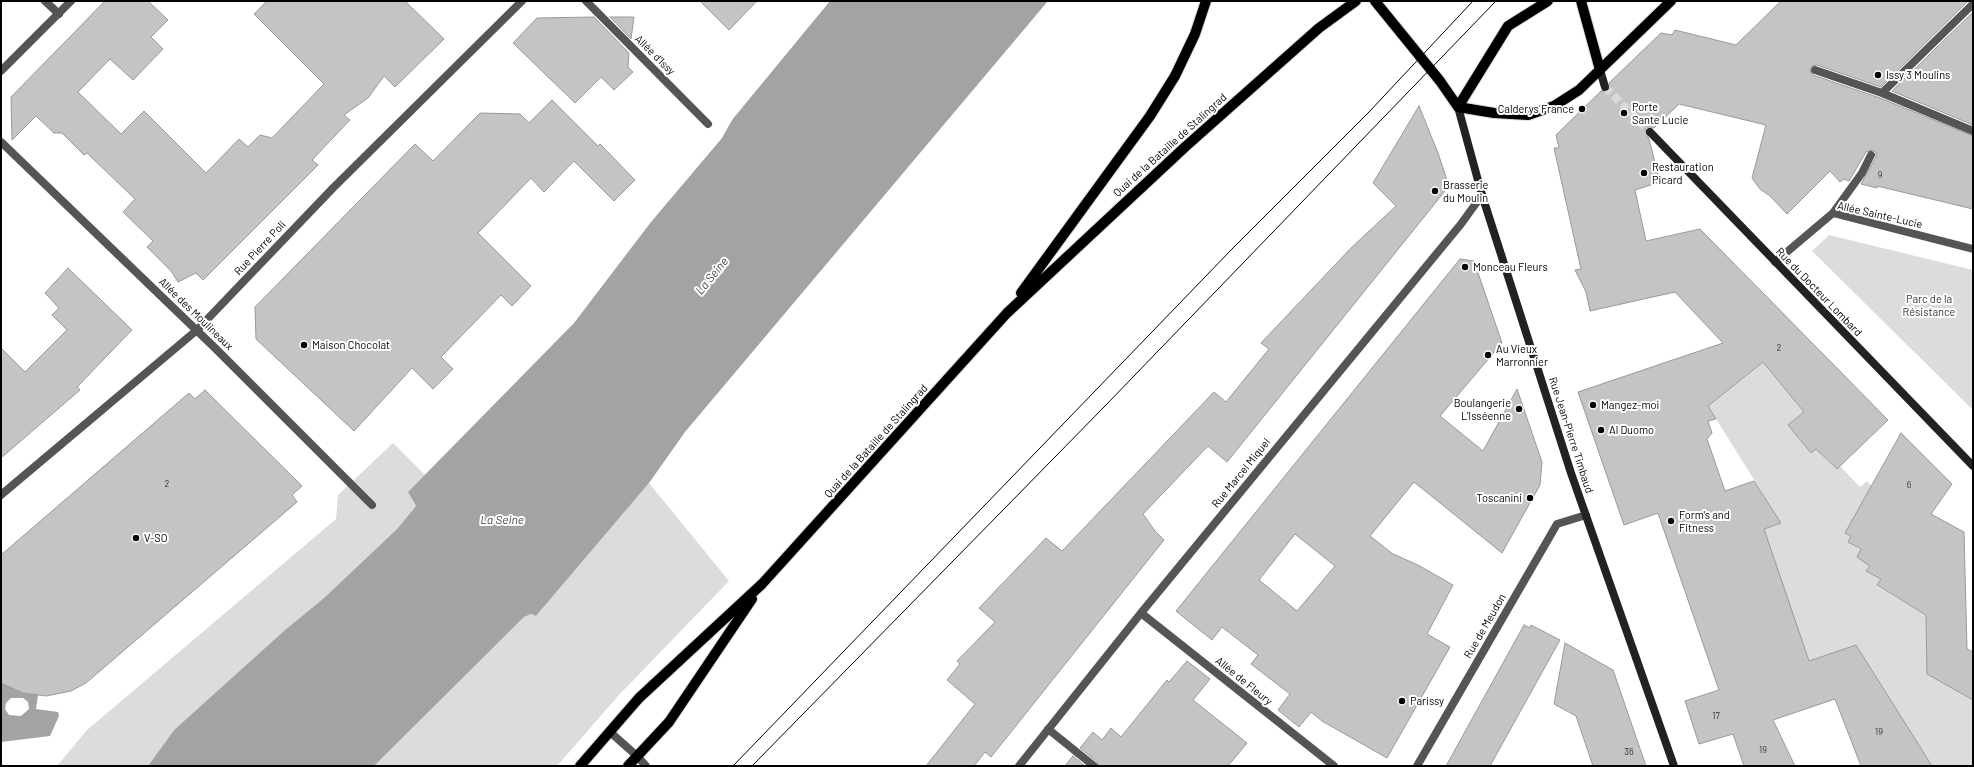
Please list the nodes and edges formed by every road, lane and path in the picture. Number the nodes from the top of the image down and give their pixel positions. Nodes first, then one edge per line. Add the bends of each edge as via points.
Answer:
1 (45, 1) edge
2 (71, 1) edge
3 (522, 1) edge
4 (586, 1) edge
5 (1206, 1) edge
6 (1356, 1) edge
7 (1374, 1) edge
8 (1548, 1) edge
9 (1581, 1) edge
10 (1671, 1) edge
11 (1973, 4) edge
12 (58, 14) junction
13 (1600, 70) junction
14 (1815, 70) dead end
15 (1, 71) edge
16 (1605, 87) tunnel mouth
17 (1882, 93) junction
18 (1458, 107) junction
19 (708, 124) dead end
20 (1973, 131) edge
21 (1650, 132) tunnel mouth
22 (1, 142) edge
23 (1871, 155) dead end
24 (1482, 195) junction
25 (1833, 213) junction
26 (1973, 249) edge
27 (1775, 262) junction
28 (1007, 313) junction
29 (196, 330) junction
30 (1973, 466) edge
31 (1, 495) edge
32 (372, 505) dead end
33 (1586, 515) junction
34 (762, 584) junction
35 (1141, 613) junction
36 (1048, 729) junction
37 (610, 732) junction
38 (637, 756) junction
39 (580, 766) edge
40 (628, 766) edge
41 (646, 766) edge
42 (1019, 766) edge
43 (1094, 766) edge
44 (1334, 766) edge
45 (1417, 766) edge
46 (1674, 766) edge

1 - 12 street
2 - 12 street
3 - 29 street, Rue Pierre Poli via 333,188
4 - 19 street, Allée d'Issy
5 - 28 main road, Quai de la Bataille de Stalingrad via 1195,34 1175,76 1150,116
6 - 28 main road, Quai de la Bataille de Stalingrad via 1319,28 1190,142
7 - 18 main road via 1440,81
8 - 18 main road via 1508,26
9 - 13 main road
10 - 13 main road
11 - 17 street
12 - 15 street
13 - 16 main road
13 - 18 main road via 1579,90 1554,106 1528,115
14 - 17 street
17 - 20 street
18 - 24 main road, Rue Jean-Pierre Timbaud
21 - 27 main road, Rue du Docteur Lombard
22 - 29 street, Allée des Moulineaux
23 - 25 street via 1862,173
24 - 33 main road, Rue Jean-Pierre Timbaud
24 - 35 street, Rue Marcel Miquel via 1461,224
25 - 26 street, Allée Sainte-Lucie
25 - 27 street, Allée Sainte-Lucie
27 - 30 main road, Rue du Docteur Lombard
28 - 34 main road, Quai de la Bataille de Stalingrad
29 - 31 street, Rue Pierre Poli
29 - 32 street, Allée des Moulineaux
33 - 45 street, Rue de Meudon via 1557,524
33 - 46 main road, Rue Jean-Pierre Timbaud
34 - 37 main road, Quai de la Bataille de Stalingrad via 639,698
34 - 38 main road, Quai de la Bataille de Stalingrad via 669,722
35 - 36 street, Rue Marcel Miquel
35 - 44 street, Allée de Fleury
36 - 42 street, Rue Marcel Miquel
36 - 43 street
37 - 38 street
37 - 39 main road, Quai de la Bataille de Stalingrad
38 - 40 main road, Quai de la Bataille de Stalingrad
38 - 41 street

